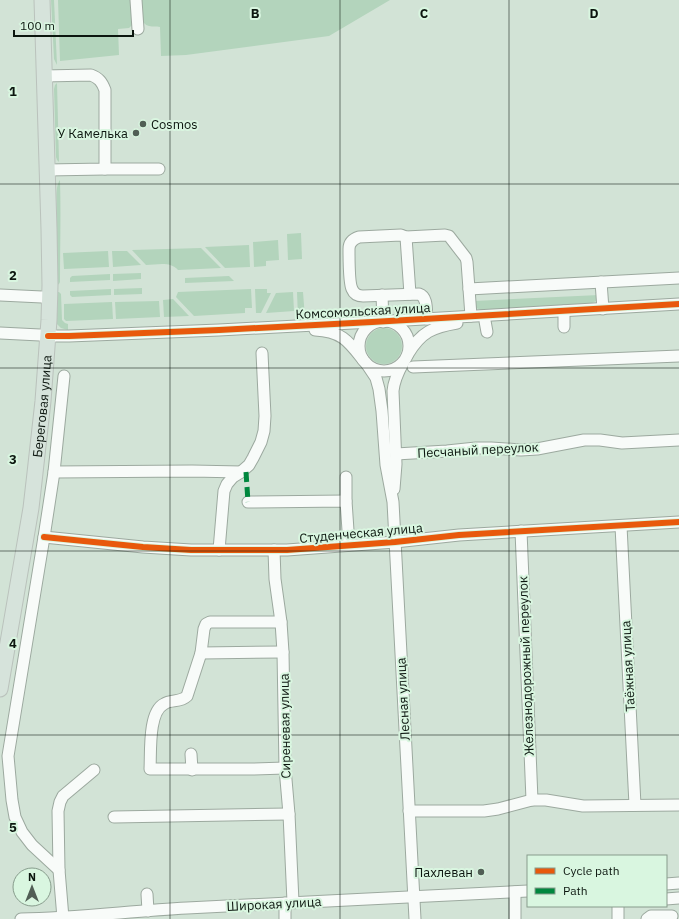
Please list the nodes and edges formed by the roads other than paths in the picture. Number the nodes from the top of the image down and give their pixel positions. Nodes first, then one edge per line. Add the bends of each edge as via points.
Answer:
1 (34, 0) edge
2 (42, 0) edge
3 (47, 0) edge
4 (136, 0) edge
5 (42, 21) junction
6 (138, 29) dead end
7 (44, 71) junction
8 (105, 169) junction
9 (159, 169) dead end
10 (47, 170) junction
11 (406, 237) junction
12 (679, 278) edge
13 (601, 282) junction
14 (469, 289) junction
15 (410, 294) junction
16 (0, 295) edge
17 (382, 295) junction
18 (42, 297) junction
19 (679, 304) edge
20 (603, 309) junction
21 (564, 311) junction
22 (533, 313) junction
23 (471, 316) junction
24 (427, 319) junction
25 (382, 322) junction
26 (564, 328) dead end
27 (219, 330) junction
28 (0, 333) edge
29 (44, 336) junction
30 (262, 353) dead end
31 (679, 356) edge
32 (405, 359) junction
33 (365, 362) junction
34 (413, 367) dead end
35 (64, 376) dead end
36 (679, 440) edge
37 (396, 454) junction
38 (54, 472) junction
39 (244, 472) junction
40 (346, 477) dead end
41 (346, 501) junction
42 (248, 502) dead end
43 (393, 502) junction
44 (679, 522) edge
45 (621, 526) junction
46 (521, 531) junction
47 (44, 537) junction
48 (395, 542) junction
49 (348, 545) junction
50 (219, 550) junction
51 (274, 550) junction
52 (281, 622) junction
53 (0, 642) edge
54 (283, 652) junction
55 (201, 653) junction
56 (0, 689) edge
57 (191, 754) dead end
58 (285, 768) junction
59 (94, 770) dead end
60 (192, 770) junction
61 (532, 800) junction
62 (635, 805) junction
63 (679, 805) edge
64 (409, 811) junction
65 (289, 814) junction
66 (114, 817) dead end
67 (59, 870) junction
68 (679, 883) edge
69 (667, 884) edge
70 (527, 891) edge
71 (515, 892) junction
72 (147, 894) dead end
73 (414, 896) junction
74 (679, 898) edge
75 (667, 899) edge
76 (289, 903) junction
77 (618, 907) edge
78 (151, 914) edge
79 (672, 916) dead end
80 (90, 917) edge
81 (63, 918) junction
82 (21, 919) edge
83 (285, 919) edge
84 (414, 919) edge
85 (515, 919) edge
86 (618, 919) edge
87 (647, 919) edge

1 - 18 main road, Береговая улица via 42,221
2 - 5 main road, Береговая улица
3 - 5 street
3 - 7 street via 49,32
4 - 6 street
5 - 7 main road, Береговая улица
7 - 8 street via 91,75 100,80 105,90
7 - 10 main road, Береговая улица
8 - 9 street
8 - 10 street
10 - 29 main road, Береговая улица via 50,261 49,309
11 - 14 street via 449,236 466,258
11 - 15 street
11 - 17 street via 359,237 350,244 352,290 359,296
12 - 13 street
13 - 14 street
13 - 20 street
14 - 23 street
15 - 17 street
15 - 24 street via 422,295 425,298
16 - 18 street
17 - 25 street
18 - 29 main road, Береговая улица
19 - 20 street, Комсомольская улица
20 - 21 street, Комсомольская улица
21 - 22 street, Комсомольская улица
21 - 26 street
22 - 23 street, Комсомольская улица
22 - 32 street, Комсомольская улица via 500,320 486,327 448,324 437,327 418,340
23 - 24 street, Комсомольская улица
24 - 25 street, Комсомольская улица
25 - 27 street, Комсомольская улица
25 - 32 street via 395,324 405,333 408,352
25 - 33 street via 373,324 361,337 360,350
27 - 29 street, Комсомольская улица
27 - 33 street, Комсомольская улица via 329,332 348,342
28 - 29 street, Комсомольская улица
29 - 53 main road, Береговая улица via 23,507
29 - 56 main road, Береговая улица via 39,440 25,544
30 - 39 street via 264,431 261,442
31 - 34 street
32 - 33 street via 396,368 387,371 376,370
32 - 37 street, Лесная улица via 396,374 393,386
33 - 43 street, Лесная улица via 376,378 379,389 386,465
35 - 38 street
36 - 37 street, Песчаный переулок via 622,443 584,440 521,450 476,448
37 - 43 street, Лесная улица
38 - 39 street
38 - 47 street
39 - 50 street via 233,477 224,491
40 - 41 street
41 - 42 street
41 - 49 street
43 - 48 street, Лесная улица
44 - 45 street, Студенческая улица
45 - 46 street, Студенческая улица
45 - 62 street, Таёжная улица
46 - 48 street, Студенческая улица
46 - 61 street, Железнодорожный переулок
47 - 50 street, Студенческая улица via 142,547
47 - 67 street via 8,764 15,817 22,832
48 - 49 street, Студенческая улица
48 - 64 street, Лесная улица
49 - 51 street, Студенческая улица
50 - 51 street, Студенческая улица
51 - 52 street, Сиреневая улица
52 - 54 street, Сиреневая улица
52 - 55 street via 210,622 204,629
54 - 55 street
54 - 58 street, Сиреневая улица
55 - 60 street via 187,696 180,701 164,703 158,708 152,728 150,770
57 - 60 street
58 - 60 street
58 - 65 street, Сиреневая улица
59 - 67 street via 63,796 60,802
61 - 62 street via 583,806
61 - 64 street via 484,811
62 - 63 street
64 - 73 street, Лесная улица
65 - 66 street
65 - 76 street, Сиреневая улица
67 - 81 street
68 - 69 street
70 - 71 street, Широкая улица
71 - 73 street, Широкая улица
71 - 85 street
72 - 78 street
73 - 76 street, Широкая улица
73 - 84 street, Лесная улица
74 - 75 street
76 - 78 street, Широкая улица
76 - 83 street, Сиреневая улица
77 - 86 street
78 - 80 street, Широкая улица
79 - 87 street via 651,916
80 - 81 street, Широкая улица
81 - 82 street, Широкая улица

